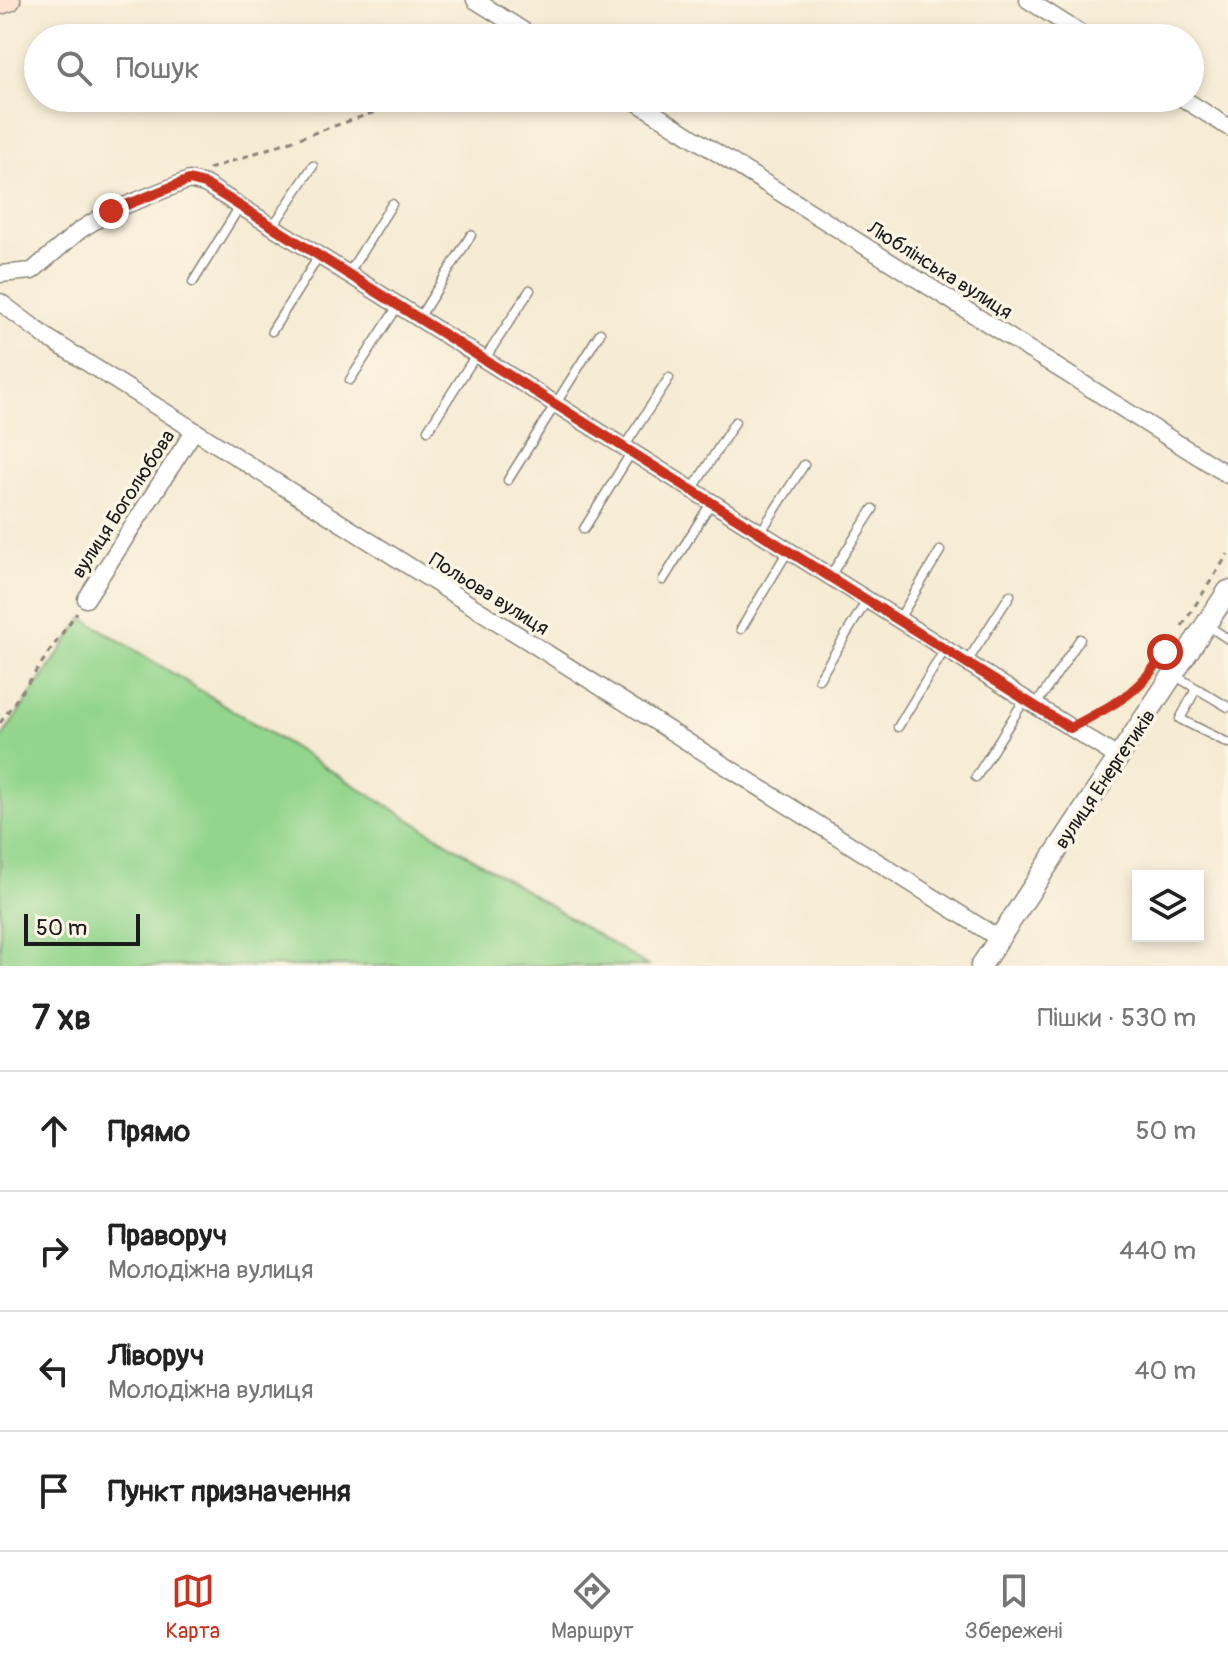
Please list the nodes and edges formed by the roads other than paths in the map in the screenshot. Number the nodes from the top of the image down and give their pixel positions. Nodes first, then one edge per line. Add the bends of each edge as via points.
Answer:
1 (9, 0) edge
2 (475, 0) edge
3 (1028, 0) edge
4 (0, 3) edge
5 (513, 24) edge
6 (1066, 24) edge
7 (652, 112) edge
8 (1204, 112) edge
9 (1228, 127) edge
10 (313, 166) dead end
11 (392, 204) dead end
12 (240, 206) junction
13 (273, 227) junction
14 (471, 235) dead end
15 (319, 256) junction
16 (0, 274) edge
17 (348, 274) junction
18 (193, 282) dead end
19 (530, 290) dead end
20 (0, 302) edge
21 (398, 306) junction
22 (418, 319) junction
23 (272, 331) dead end
24 (600, 333) dead end
25 (480, 358) junction
26 (669, 378) dead end
27 (350, 380) dead end
28 (553, 404) junction
29 (735, 422) dead end
30 (428, 430) dead end
31 (194, 431) junction
32 (627, 450) junction
33 (804, 465) dead end
34 (1228, 475) edge
35 (508, 480) dead end
36 (692, 491) junction
37 (711, 503) junction
38 (873, 509) dead end
39 (584, 529) dead end
40 (760, 533) junction
41 (788, 551) junction
42 (940, 551) dead end
43 (829, 577) junction
44 (663, 580) dead end
45 (1228, 591) edge
46 (1010, 595) dead end
47 (86, 599) road end
48 (867, 600) junction
49 (898, 620) junction
50 (1206, 625) junction
51 (741, 629) dead end
52 (1080, 639) dead end
53 (1228, 639) edge
54 (945, 649) junction
55 (966, 663) junction
56 (1173, 675) junction
57 (819, 679) dead end
58 (1195, 691) junction
59 (1030, 703) junction
60 (1228, 707) edge
61 (898, 727) dead end
62 (1228, 743) edge
63 (1119, 758) junction
64 (976, 777) dead end
65 (998, 938) junction
66 (981, 966) edge

1 - 4 main road
2 - 5 street
3 - 6 street
7 - 34 street, Люблінська вулиця
8 - 9 street
10 - 13 lane
11 - 17 lane
12 - 13 street
12 - 16 street via 189,180 111,211 32,271
12 - 18 lane
13 - 15 street
14 - 22 lane
15 - 17 street
15 - 23 lane
17 - 21 street
19 - 25 lane
20 - 31 street, Польова вулиця
21 - 22 street
21 - 27 lane
22 - 25 street
24 - 28 lane
25 - 28 street
25 - 30 lane
26 - 32 lane
28 - 32 street
28 - 35 lane
29 - 36 lane
31 - 47 street, вулиця Боголюбова
31 - 65 street, Польова вулиця
32 - 36 street
32 - 39 lane
33 - 40 lane
36 - 37 street
37 - 40 street
37 - 44 lane
38 - 43 lane
40 - 41 street
41 - 43 street
41 - 51 lane
42 - 49 lane
43 - 48 street
45 - 50 street, вулиця Енергетиків
46 - 55 lane
48 - 49 street
48 - 57 lane
49 - 54 street
50 - 53 lane
50 - 56 street, вулиця Енергетиків
52 - 59 lane
54 - 55 street
54 - 61 lane
55 - 59 street
56 - 58 lane
56 - 63 street, вулиця Енергетиків
58 - 60 lane
58 - 62 lane via 1180,719
59 - 63 street
59 - 64 lane
63 - 65 street, вулиця Енергетиків
65 - 66 street, вулиця Енергетиків

